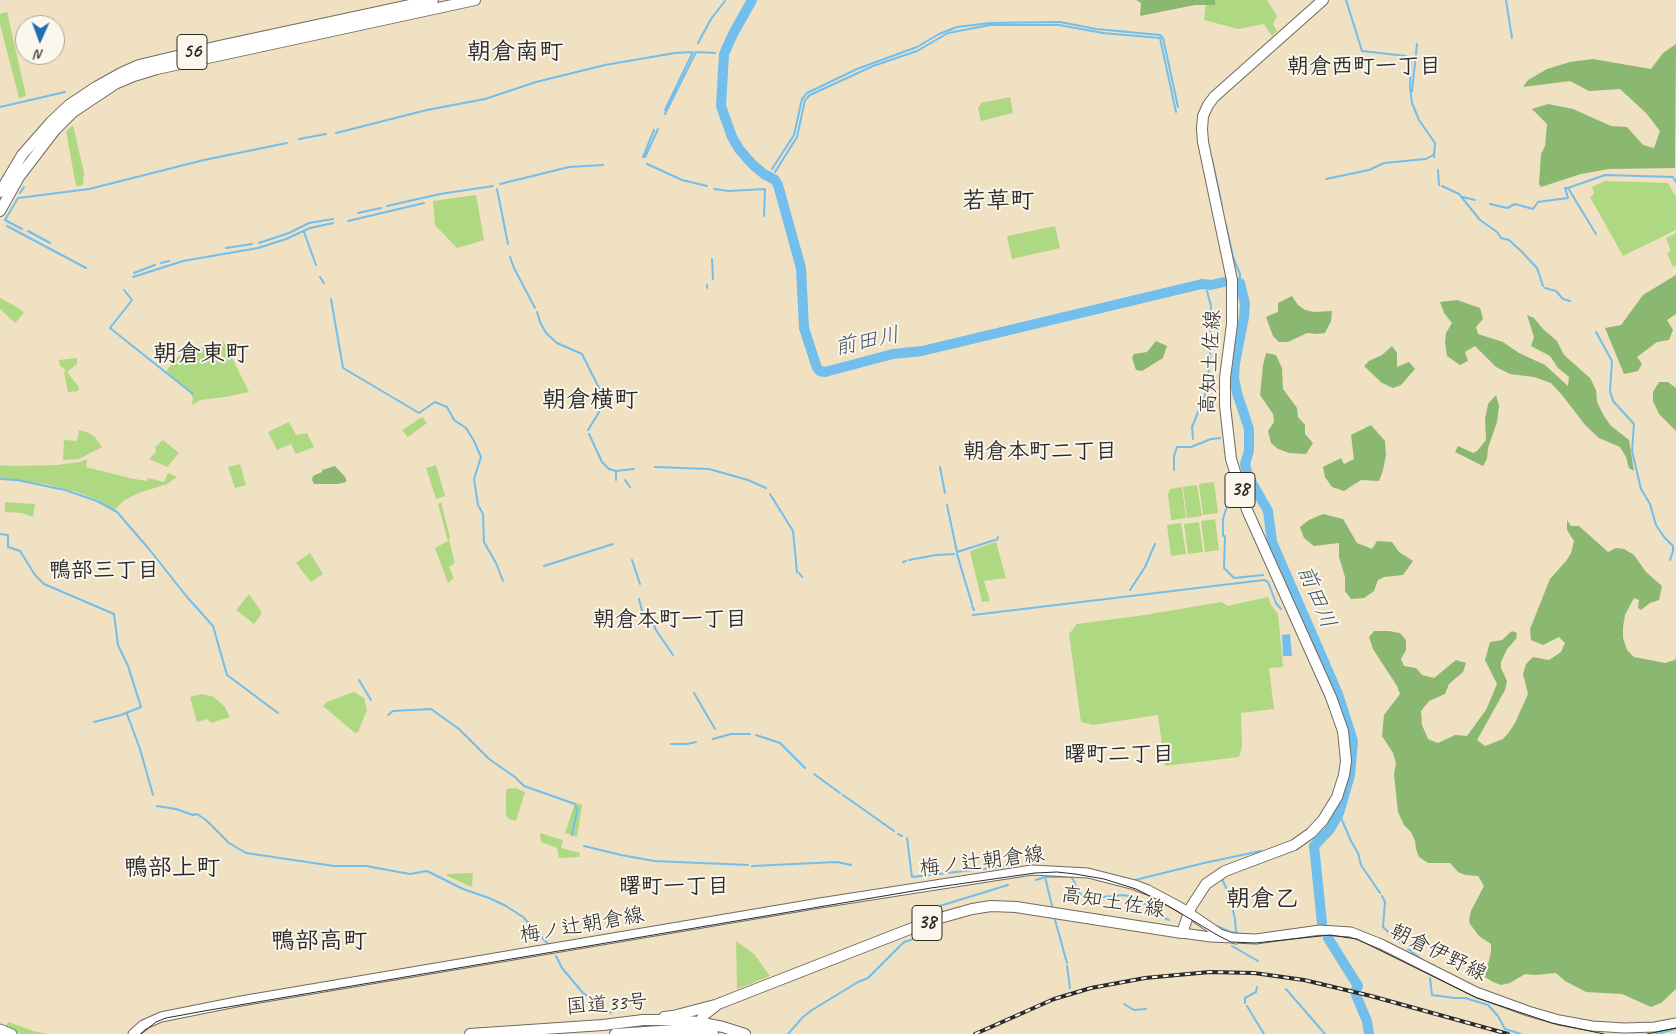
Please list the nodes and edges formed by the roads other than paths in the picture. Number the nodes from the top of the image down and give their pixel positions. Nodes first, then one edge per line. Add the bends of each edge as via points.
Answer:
1 (433, 0) edge
2 (475, 0) edge
3 (1323, 0) edge
4 (0, 192) edge
5 (0, 211) edge
6 (1188, 913) junction
7 (1182, 933) junction
8 (1236, 939) junction
9 (718, 1004) junction
10 (644, 1020) junction
11 (1676, 1023) edge
12 (696, 1026) junction
13 (590, 1030) edge
14 (1, 1032) edge
15 (12, 1034) edge
16 (133, 1034) edge
17 (470, 1034) edge
18 (615, 1034) edge
19 (712, 1034) edge
20 (745, 1034) edge

1 - 4 main road, 56 via 140,65 68,105 22,156
2 - 5 main road, 56 via 157,70 115,84 73,112 55,130 18,177
3 - 6 main road, 高知土佐線 / 38 via 1214,97 1204,116 1202,129 1232,280 1232,324 1225,401 1231,459 1247,510 1338,716 1343,731 1344,775 1337,797 1311,833 1294,845 1215,877 1197,894
6 - 7 main road, 高知土佐線 / 38
6 - 8 main road, 梅ノ辻朝倉線 via 1220,934
6 - 16 main road, 梅ノ辻朝倉線 via 1148,890 1105,877 1075,871 1032,870 241,1001 161,1016
7 - 8 main road, 朝倉伊野線
7 - 9 main road, 高知土佐線 / 38 via 1016,907 972,909 933,920
8 - 11 main road, 朝倉伊野線 via 1320,930 1351,932 1476,992 1559,1020 1624,1028
9 - 10 main road
9 - 12 main road, 高知土佐線 / 38 via 704,1014
10 - 12 main road, 国道33号
10 - 13 main road, 国道33号
12 - 18 main road, 国道33号
12 - 19 main road, 国道33号
12 - 20 main road, 国道33号 via 723,1027
13 - 17 main road, 国道33号
14 - 15 main road

